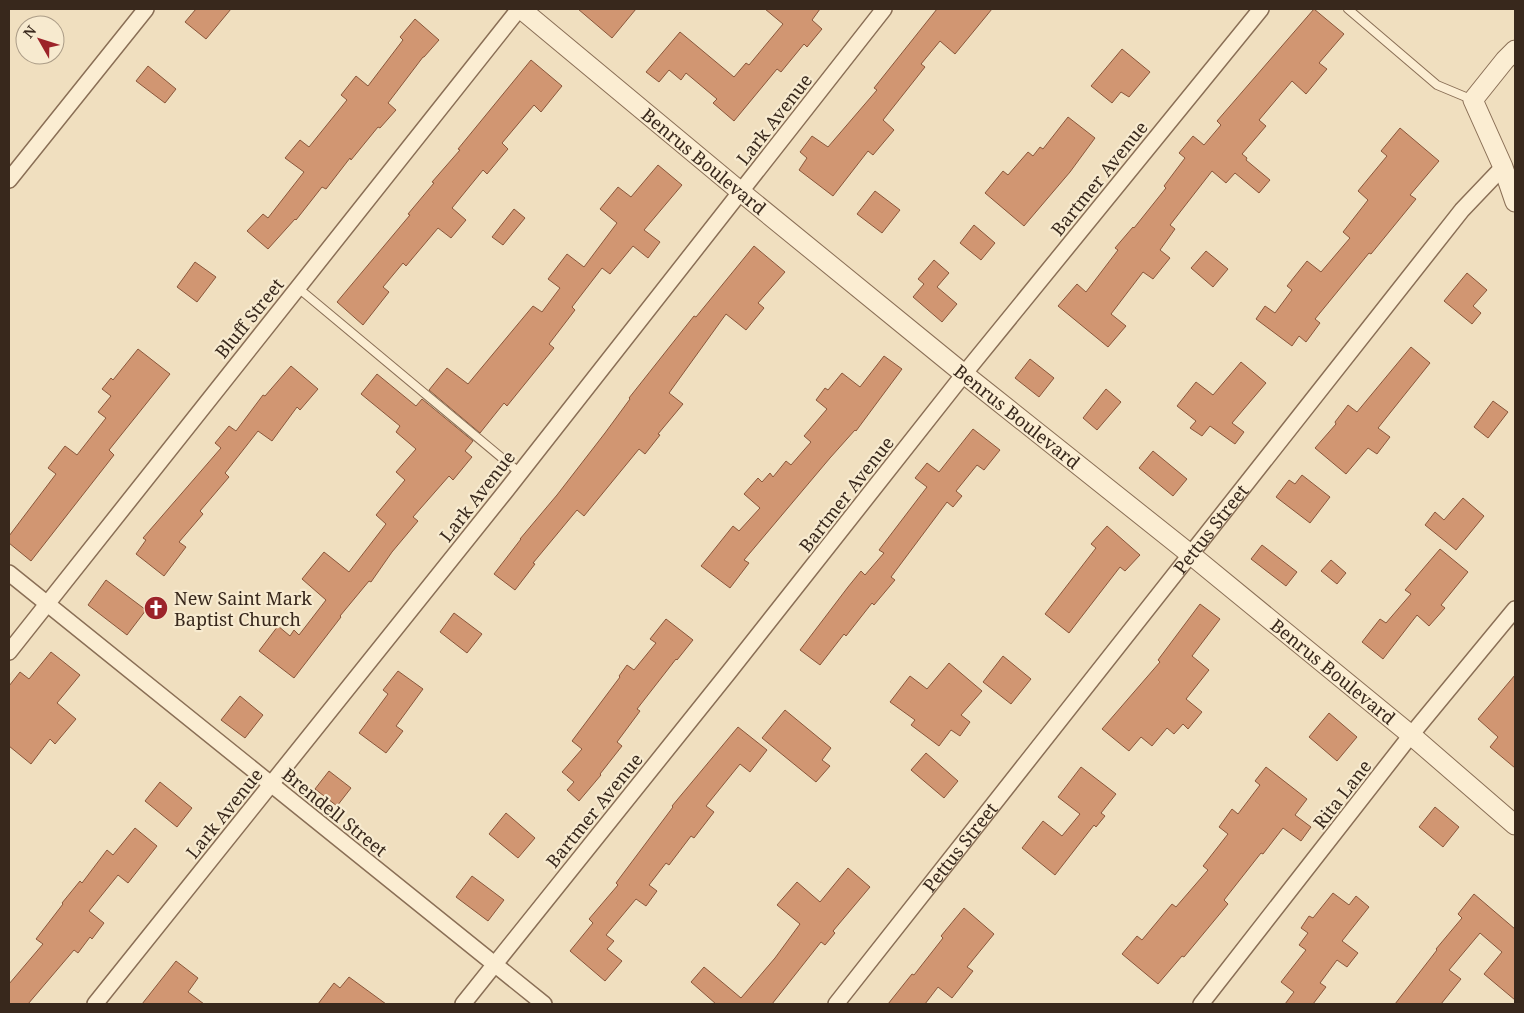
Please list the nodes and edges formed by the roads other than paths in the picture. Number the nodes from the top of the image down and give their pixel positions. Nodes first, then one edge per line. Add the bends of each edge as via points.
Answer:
1 (146, 9) edge
2 (520, 9) edge
3 (884, 9) edge
4 (1261, 9) edge
5 (1348, 9) edge
6 (1515, 50) edge
7 (1472, 100) junction
8 (1503, 167) junction
9 (9, 180) edge
10 (741, 192) junction
11 (1515, 202) edge
12 (297, 287) junction
13 (964, 374) junction
14 (520, 473) junction
15 (1190, 554) junction
16 (9, 573) edge
17 (47, 604) junction
18 (1515, 609) edge
19 (9, 652) edge
20 (1411, 736) junction
21 (271, 784) junction
22 (1515, 825) edge
23 (494, 964) junction
24 (95, 1004) edge
25 (463, 1004) edge
26 (544, 1004) edge
27 (836, 1004) edge
28 (1201, 1004) edge

1 - 9 street
2 - 10 street, Benrus Boulevard
2 - 12 street, Bluff Street
3 - 10 street, Lark Avenue
4 - 13 street, Bartmer Avenue
5 - 7 lane via 1437,85
6 - 7 street
7 - 8 street
8 - 11 street
8 - 15 street, Pettus Street via 1462,210
10 - 13 street, Benrus Boulevard
10 - 14 street, Lark Avenue
12 - 14 lane
12 - 17 street, Bluff Street
13 - 15 street, Benrus Boulevard
13 - 23 street, Bartmer Avenue
14 - 21 street, Lark Avenue
15 - 20 street, Benrus Boulevard
15 - 27 street, Pettus Street
16 - 17 street, Brendell Street
17 - 19 street, Bluff Street
17 - 21 street, Brendell Street
18 - 20 street, Rita Lane
20 - 22 street, Benrus Boulevard
20 - 28 street, Rita Lane
21 - 23 street, Brendell Street
21 - 24 street, Lark Avenue
23 - 25 street, Bartmer Avenue
23 - 26 street, Brendell Street

